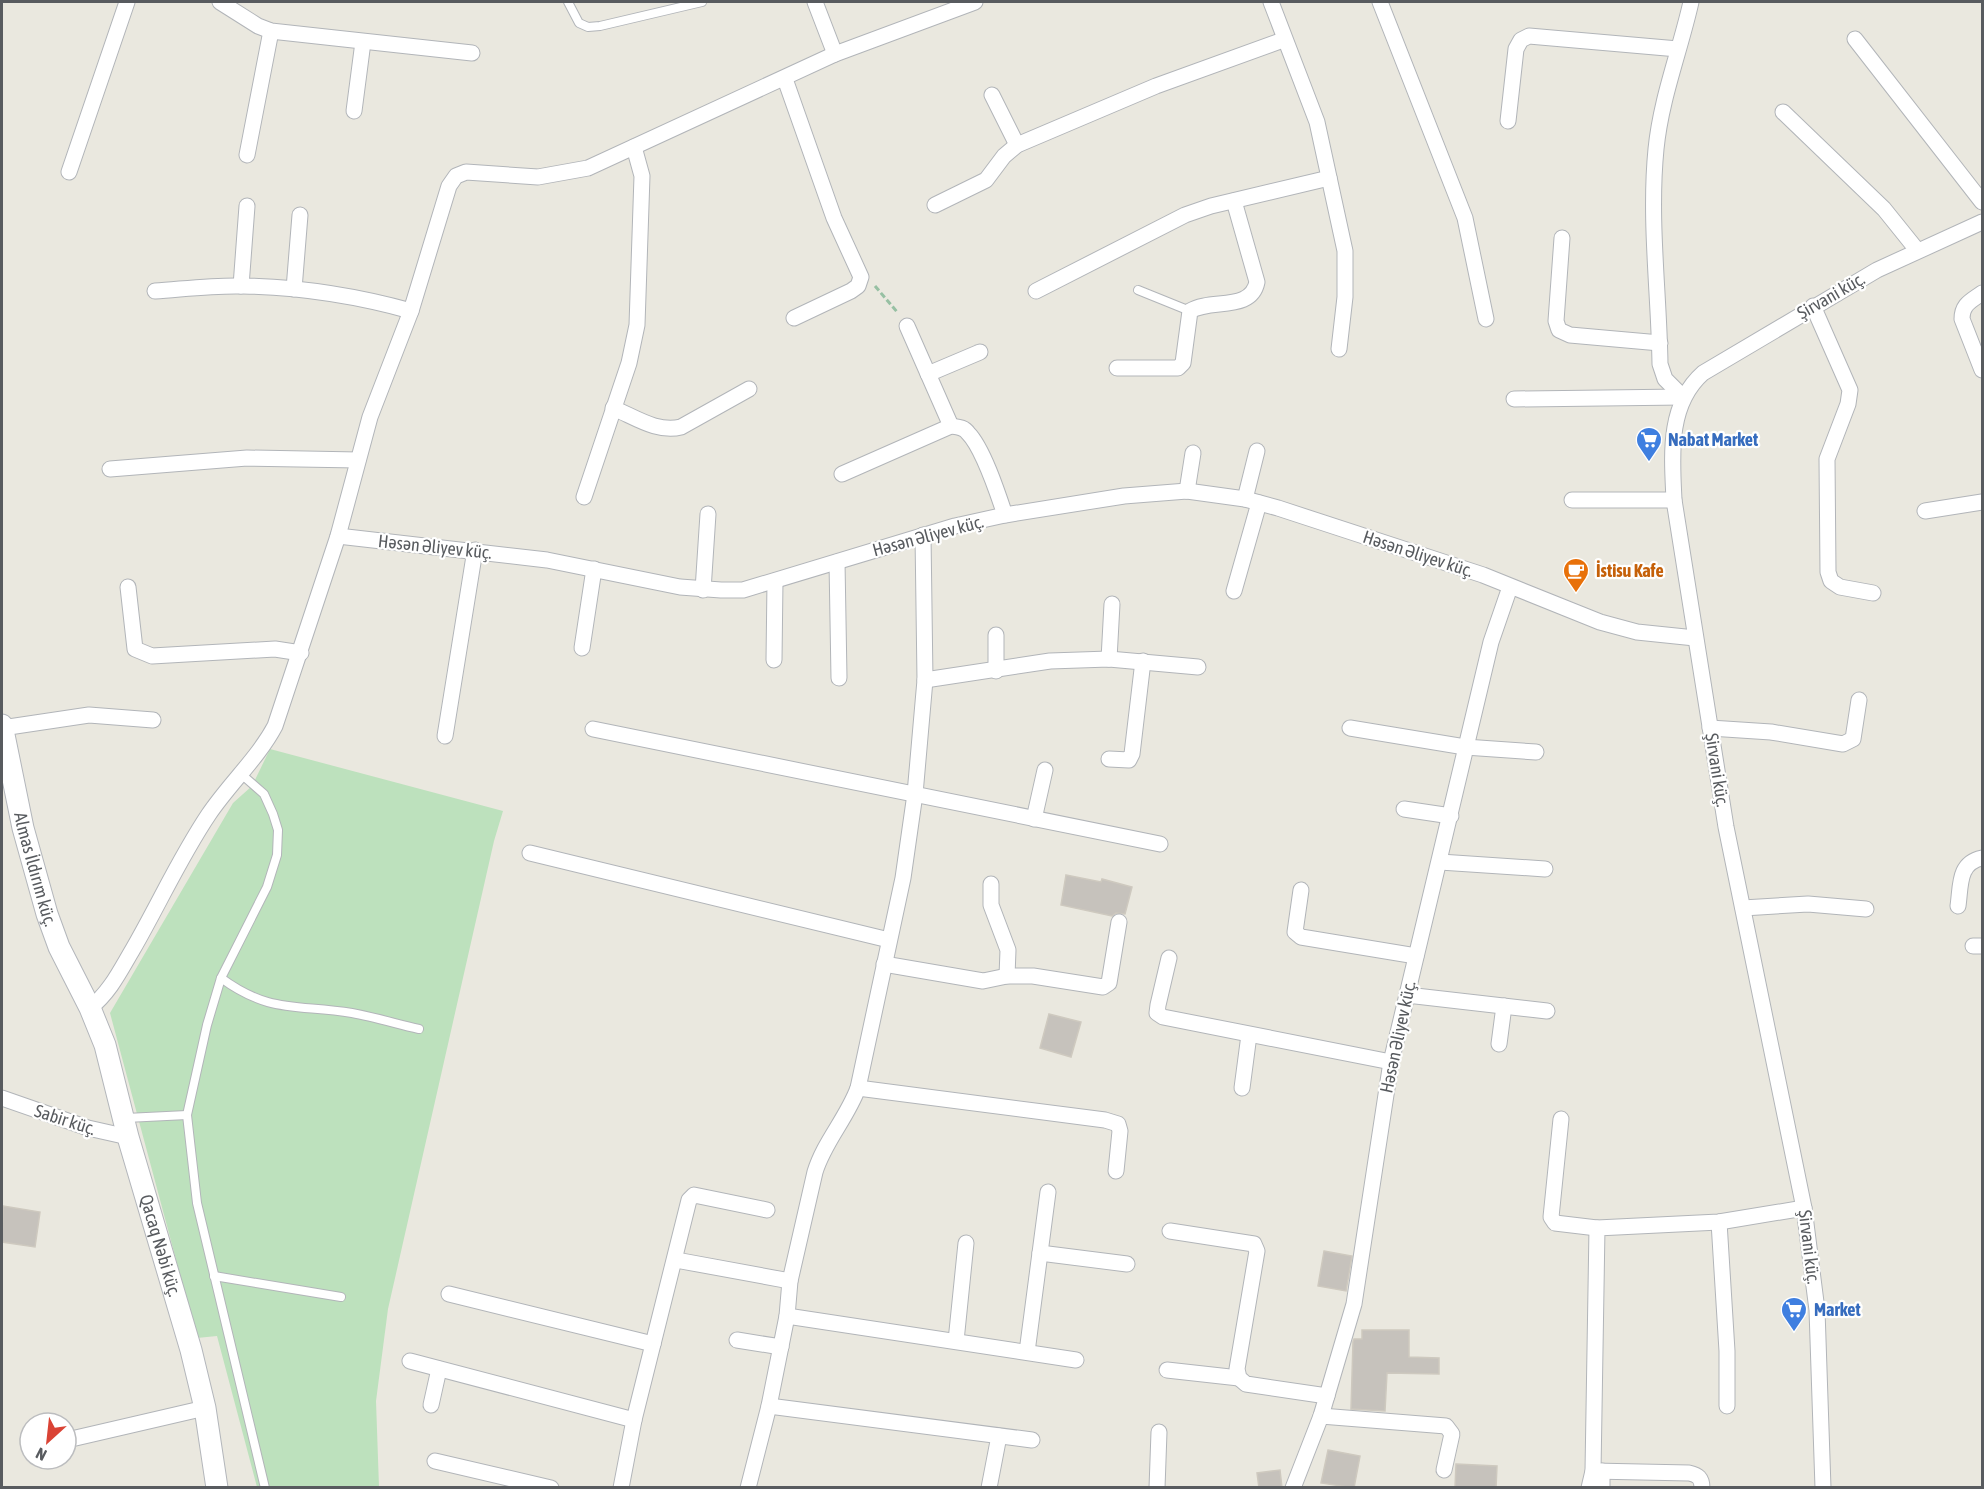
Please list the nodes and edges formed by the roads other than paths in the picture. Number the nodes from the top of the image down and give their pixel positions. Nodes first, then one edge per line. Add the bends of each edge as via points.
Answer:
1 (127, 2) edge
2 (220, 2) edge
3 (568, 2) edge
4 (702, 2) edge
5 (815, 2) edge
6 (975, 2) edge
7 (1270, 2) edge
8 (1380, 2) edge
9 (1691, 2) edge
10 (951, 6) edge
11 (271, 31) junction
12 (1855, 39) dead end
13 (1283, 40) junction
14 (363, 42) junction
15 (1678, 49) junction
16 (472, 53) dead end
17 (835, 54) junction
18 (785, 79) junction
19 (992, 95) dead end
20 (354, 111) dead end
21 (1783, 112) dead end
22 (1508, 121) dead end
23 (1017, 144) junction
24 (634, 147) junction
25 (247, 154) dead end
26 (69, 172) dead end
27 (1329, 178) junction
28 (1234, 201) junction
29 (1983, 202) edge
30 (935, 205) dead end
31 (247, 206) dead end
32 (300, 215) dead end
33 (1983, 222) edge
34 (1562, 238) dead end
35 (1917, 250) junction
36 (241, 286) junction
37 (294, 289) junction
38 (1138, 290) dead end
39 (155, 291) dead end
40 (1036, 291) dead end
41 (1983, 293) edge
42 (1813, 306) junction
43 (411, 310) junction
44 (1190, 311) junction
45 (795, 318) dead end
46 (1486, 320) dead end
47 (907, 326) road end
48 (1660, 343) junction
49 (1339, 349) dead end
50 (980, 352) dead end
51 (1117, 368) dead end
52 (1983, 370) edge
53 (928, 374) junction
54 (749, 389) dead end
55 (1683, 397) junction
56 (1514, 399) dead end
57 (613, 408) junction
58 (951, 426) junction
59 (1257, 452) dead end
60 (1193, 453) dead end
61 (358, 460) junction
62 (110, 470) dead end
63 (842, 474) dead end
64 (1187, 491) junction
65 (584, 497) dead end
66 (1572, 500) dead end
67 (1674, 500) junction
68 (1252, 501) junction
69 (1983, 502) edge
70 (1925, 511) dead end
71 (708, 514) dead end
72 (1005, 515) junction
73 (923, 535) junction
74 (338, 536) junction
75 (475, 550) junction
76 (837, 562) junction
77 (594, 569) junction
78 (775, 581) junction
79 (128, 587) dead end
80 (1509, 587) junction
81 (703, 590) junction
82 (1234, 591) dead end
83 (1874, 593) dead end
84 (1112, 604) dead end
85 (996, 635) dead end
86 (1695, 638) junction
87 (582, 648) dead end
88 (301, 652) junction
89 (1109, 659) junction
90 (774, 660) dead end
91 (1143, 661) junction
92 (1198, 667) dead end
93 (996, 671) junction
94 (839, 678) dead end
95 (925, 680) junction
96 (1859, 700) dead end
97 (153, 720) dead end
98 (2, 726) edge
99 (1350, 728) dead end
100 (1710, 728) junction
101 (593, 729) dead end
102 (445, 736) dead end
103 (1465, 747) junction
104 (1536, 752) dead end
105 (1109, 759) dead end
106 (1046, 770) dead end
107 (240, 773) junction
108 (915, 794) junction
109 (1404, 809) dead end
110 (1451, 816) junction
111 (1034, 819) junction
112 (1160, 844) dead end
113 (530, 853) dead end
114 (1983, 858) edge
115 (1440, 862) junction
116 (1545, 869) dead end
117 (991, 884) dead end
118 (1301, 890) dead end
119 (1958, 906) dead end
120 (1743, 908) junction
121 (1866, 909) dead end
122 (1119, 922) dead end
123 (889, 940) junction
124 (1416, 956) junction
125 (1169, 958) dead end
126 (884, 964) junction
127 (1007, 976) junction
128 (221, 978) junction
129 (1407, 995) junction
130 (1504, 1006) junction
131 (90, 1008) junction
132 (1547, 1011) dead end
133 (419, 1029) dead end
134 (1249, 1035) junction
135 (1499, 1044) dead end
136 (1391, 1062) junction
137 (858, 1088) junction
138 (1242, 1088) dead end
139 (2, 1098) edge
140 (187, 1115) junction
141 (1561, 1119) dead end
142 (126, 1127) junction
143 (1116, 1171) dead end
144 (1048, 1192) dead end
145 (1804, 1208) junction
146 (767, 1210) dead end
147 (1719, 1222) junction
148 (1597, 1228) junction
149 (1170, 1231) dead end
150 (966, 1243) dead end
151 (1040, 1253) junction
152 (676, 1260) junction
153 (1127, 1264) dead end
154 (214, 1276) junction
155 (790, 1281) junction
156 (449, 1294) dead end
157 (341, 1297) dead end
158 (787, 1316) junction
159 (737, 1340) dead end
160 (956, 1341) junction
161 (653, 1344) junction
162 (781, 1347) junction
163 (1027, 1352) junction
164 (1076, 1360) dead end
165 (410, 1361) dead end
166 (439, 1369) junction
167 (1167, 1370) dead end
168 (1239, 1378) junction
169 (1327, 1396) junction
170 (431, 1405) dead end
171 (769, 1406) junction
172 (1727, 1406) dead end
173 (205, 1408) junction
174 (1321, 1416) junction
175 (634, 1420) junction
176 (1159, 1432) dead end
177 (999, 1436) junction
178 (78, 1437) edge
179 (1032, 1440) dead end
180 (435, 1461) dead end
181 (1444, 1470) dead end
182 (1598, 1471) junction
183 (217, 1488) edge
184 (265, 1488) edge
185 (551, 1488) edge
186 (621, 1488) edge
187 (748, 1488) edge
188 (989, 1488) edge
189 (1157, 1488) edge
190 (1293, 1488) edge
191 (1589, 1488) edge
192 (1602, 1488) edge
193 (1701, 1488) edge
194 (1823, 1488) edge

1 - 26 street
2 - 11 street
3 - 4 lane via 579,23 588,27
5 - 17 street
6 - 10 street
7 - 13 street
8 - 46 street via 1466,218
9 - 15 street
10 - 17 street
11 - 14 street
11 - 25 street
12 - 29 street
13 - 23 street via 1156,86
13 - 27 street via 1317,122
14 - 16 street
14 - 20 street
15 - 22 street via 1529,36 1516,49
15 - 48 street via 1656,148 1654,197
17 - 18 street
18 - 24 street
18 - 45 street via 834,218 861,277 851,291
19 - 23 street
21 - 35 street via 1884,209
23 - 30 street via 986,180
24 - 43 street via 588,168 566,173 538,177 466,172 456,176 449,186
24 - 57 street via 642,176 637,325
27 - 28 street
27 - 49 street via 1345,251 1346,297
28 - 40 street via 1185,216
28 - 44 street via 1257,282 1255,293 1247,299 1199,306
31 - 36 street
32 - 37 street
33 - 35 street, Şirvani küç.
34 - 48 street via 1556,321 1559,330 1570,335
35 - 42 street, Şirvani küç.
36 - 37 street
36 - 39 street
37 - 43 street
38 - 44 lane
41 - 52 street via 1962,310
42 - 55 street, Şirvani küç. via 1703,373
42 - 83 street via 1850,390 1827,459 1828,572 1831,581 1840,587
43 - 61 street via 370,417
44 - 51 street via 1183,363 1178,368
47 - 53 street
48 - 55 street via 1662,374
50 - 53 street
53 - 58 street
54 - 57 street via 669,430
55 - 56 street
55 - 67 street, Şirvani küç. via 1672,457
57 - 65 street
58 - 63 street
58 - 72 street via 969,433
59 - 68 street
60 - 64 street
61 - 62 street via 247,458
61 - 74 street
64 - 68 street, Həsən Əliyev küç.
64 - 72 street, Həsən Əliyev küç. via 1124,496
66 - 67 street
67 - 86 street, Şirvani küç.
68 - 80 street, Həsən Əliyev küç.
68 - 82 street
69 - 70 street
71 - 81 street
72 - 73 street, Həsən Əliyev küç.
73 - 76 street, Həsən Əliyev küç.
73 - 95 street
74 - 75 street, Həsən Əliyev küç.
74 - 88 street
75 - 77 street, Həsən Əliyev küç.
75 - 102 street
76 - 78 street, Həsən Əliyev küç.
76 - 94 street
77 - 81 street, Həsən Əliyev küç.
77 - 87 street
78 - 81 street, Həsən Əliyev küç. via 743,590
78 - 90 street
79 - 88 street via 135,649 152,656 274,649
80 - 86 street, Həsən Əliyev küç. via 1600,622 1637,632
80 - 103 street, Həsən Əliyev küç. via 1499,612
84 - 89 street
85 - 93 street
86 - 100 street, Şirvani küç.
88 - 107 street via 275,726
89 - 91 street
89 - 93 street via 1050,661
91 - 92 street
91 - 105 street via 1132,754 1129,760
93 - 95 street
95 - 108 street
96 - 100 street via 1853,739 1843,744 1771,732
97 - 98 street via 89,715
98 - 131 street, Almas İldırım küç. via 47,914
99 - 103 street
100 - 120 street, Şirvani küç.
101 - 108 street
103 - 104 street
103 - 110 street, Həsən Əliyev küç.
106 - 111 street
107 - 128 lane via 264,794 278,830 277,855 267,887
107 - 131 street via 183,855 111,988
108 - 111 street
108 - 123 street via 905,868
109 - 110 street
110 - 115 street, Həsən Əliyev küç.
111 - 112 street
113 - 123 street
114 - 119 street via 1968,863 1963,871
115 - 116 street
115 - 124 street, Həsən Əliyev küç.
117 - 127 street via 991,905 1008,950
118 - 124 street via 1295,932 1301,937
120 - 121 street via 1808,904
120 - 145 street, Şirvani küç.
122 - 127 street via 1110,983 1103,987 1049,977
123 - 126 street
124 - 129 street, Həsən Əliyev küç.
125 - 134 street via 1157,1013
126 - 127 street via 983,981
126 - 137 street
128 - 133 lane via 246,996 283,1007 352,1013
128 - 140 lane
129 - 130 street
129 - 136 street, Həsən Əliyev küç.
130 - 132 street
130 - 135 street
131 - 142 street, Qacaq Nəbi küç. via 105,1045
134 - 136 street
134 - 138 street
136 - 169 street, Həsən Əliyev küç. via 1354,1304
137 - 143 street via 1118,1124
137 - 155 street via 819,1158
139 - 142 street, Sabir küç. via 88,1128
140 - 142 lane
140 - 154 lane via 197,1203
141 - 148 street via 1551,1217 1555,1223
142 - 173 street, Qacaq Nəbi küç.
144 - 151 street
145 - 147 street
145 - 194 street, Şirvani küç. via 1816,1310
146 - 152 street via 694,1195 689,1200
147 - 148 street
147 - 172 street
148 - 182 street
149 - 168 street via 1254,1244 1257,1251 1237,1369
150 - 160 street
151 - 153 street
151 - 163 street
152 - 155 street
152 - 161 street
154 - 157 lane
154 - 184 lane
155 - 158 street
156 - 161 street
158 - 160 street
158 - 162 street
159 - 162 street
160 - 163 street
161 - 175 street
162 - 171 street
163 - 164 street
165 - 166 street
166 - 170 street
166 - 175 street
167 - 168 street
168 - 169 street via 1246,1384
169 - 174 street, Həsən Əliyev küç.
171 - 177 street
171 - 187 street
173 - 178 street
173 - 183 street, Qacaq Nəbi küç.
174 - 181 street via 1446,1426 1452,1434
174 - 190 street, Həsən Əliyev küç.
175 - 186 street
176 - 189 street
177 - 179 street
177 - 188 street
180 - 185 street
182 - 191 street
182 - 192 street
182 - 193 street via 1689,1473 1702,1481

